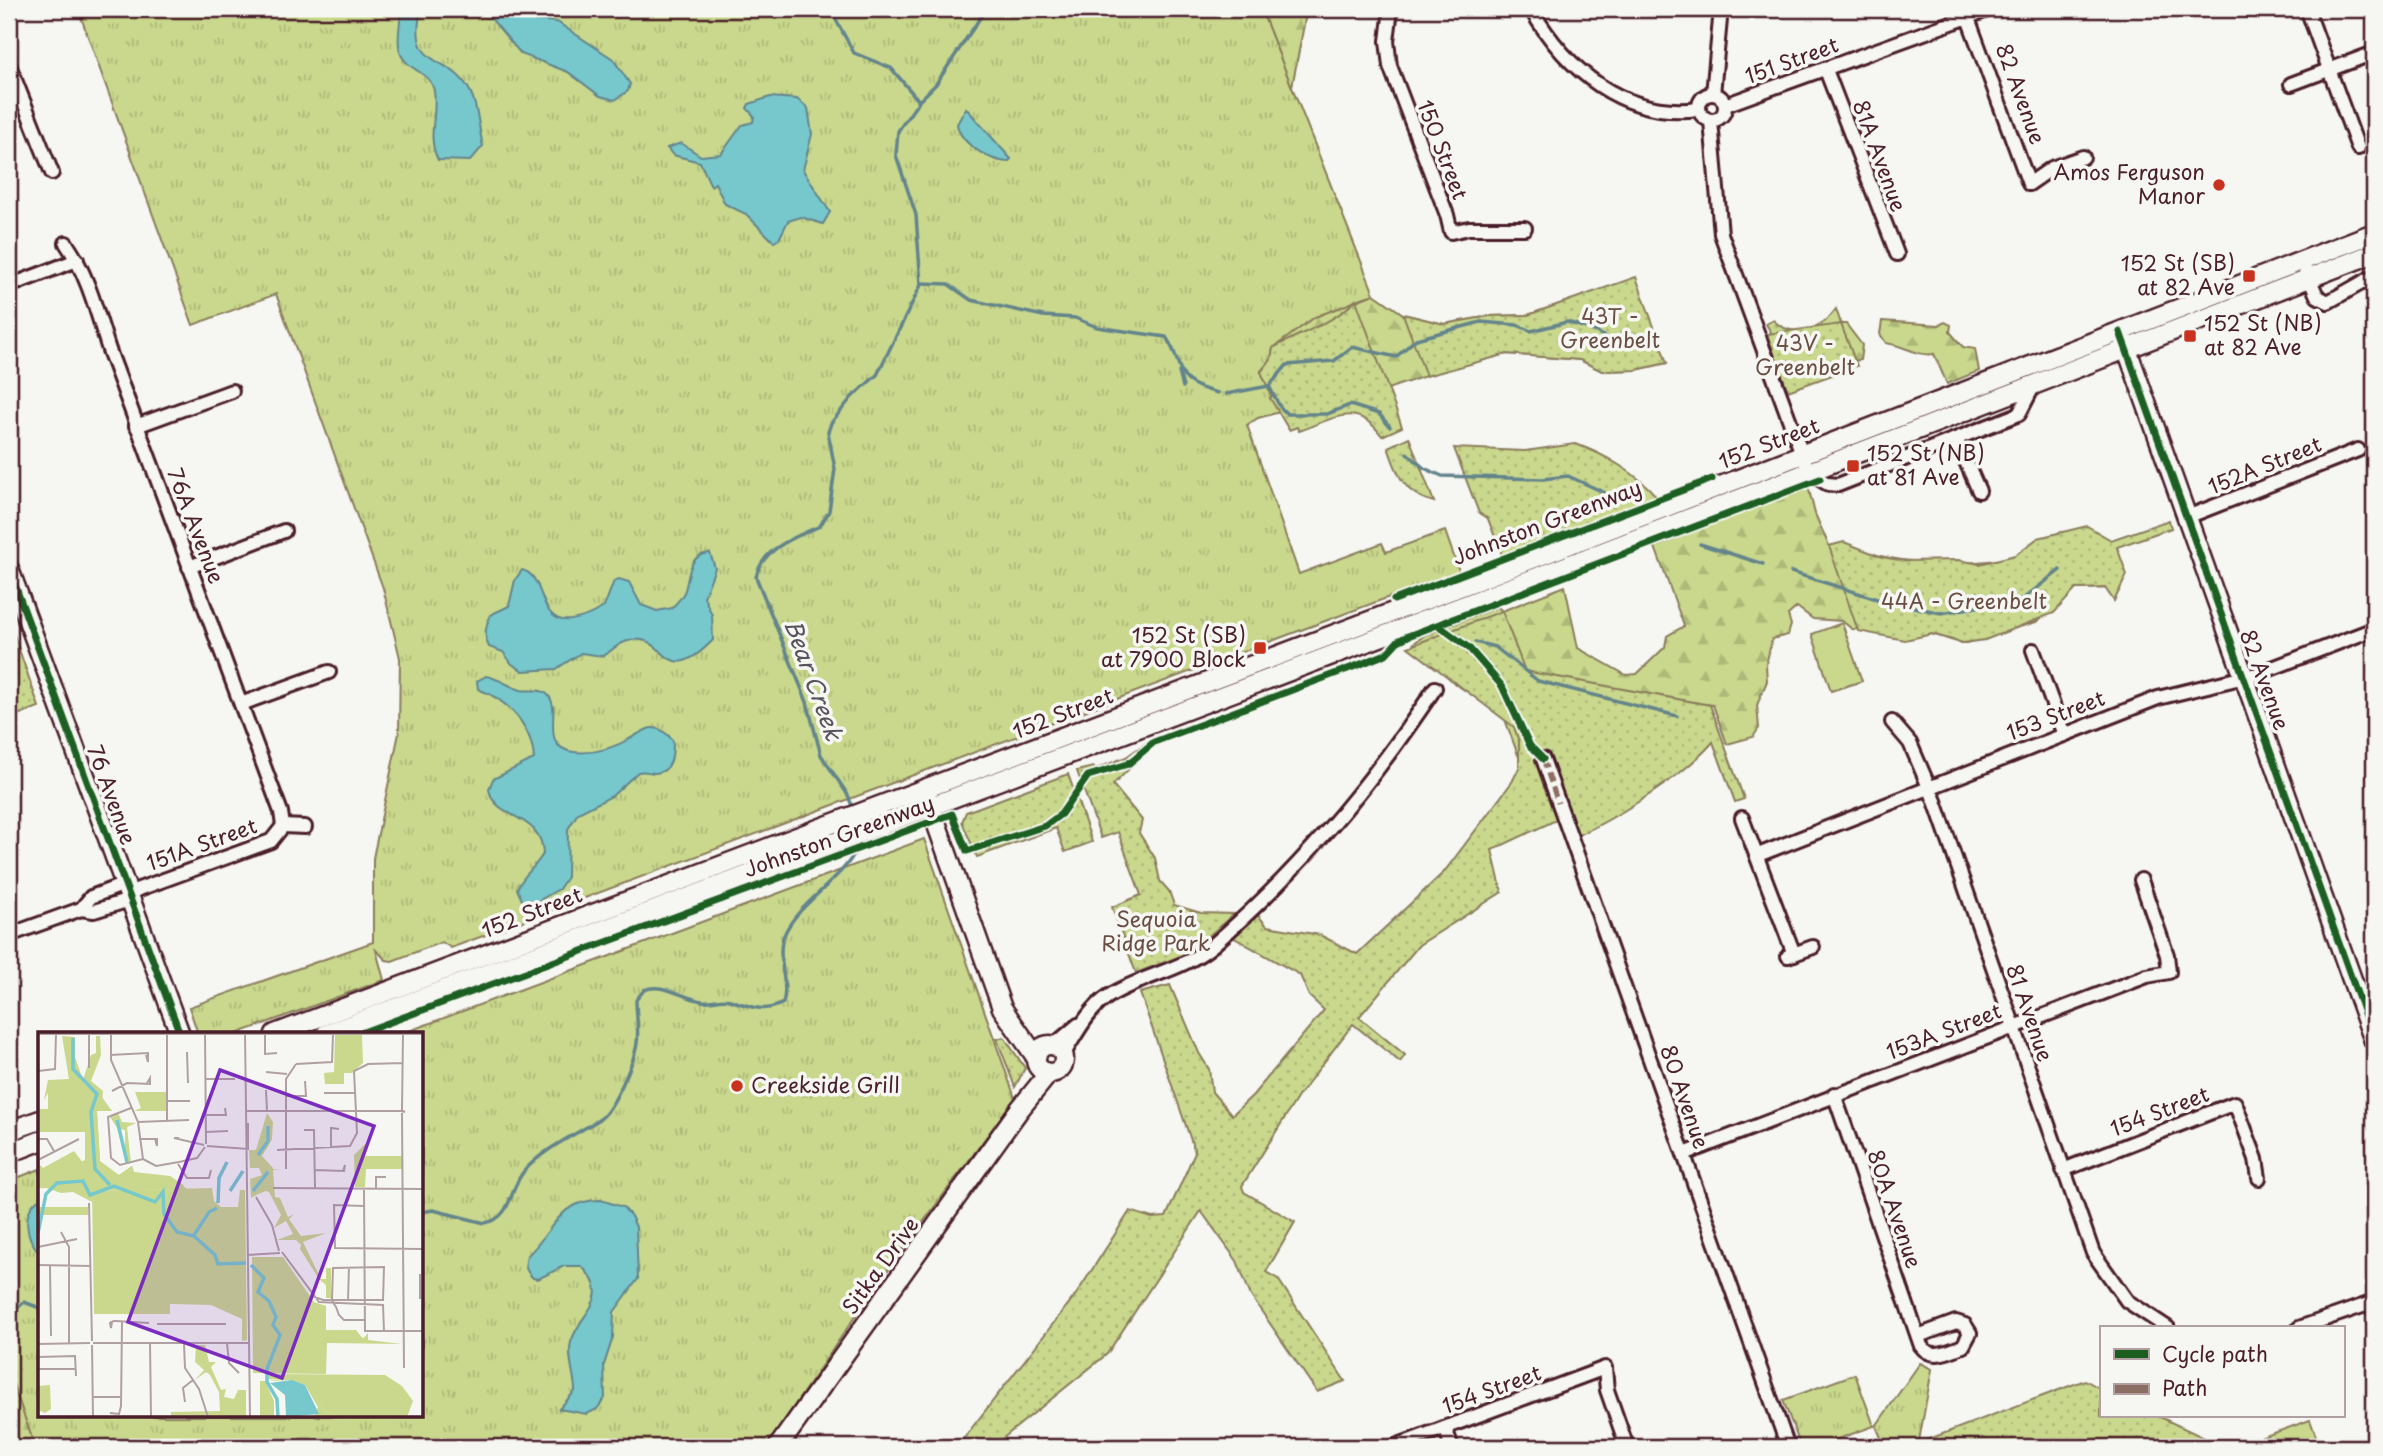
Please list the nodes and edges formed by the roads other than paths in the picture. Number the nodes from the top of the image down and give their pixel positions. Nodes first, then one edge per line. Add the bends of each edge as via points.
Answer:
1 (1391, 9) edge
2 (1531, 9) edge
3 (1721, 9) edge
4 (1990, 9) edge
5 (2306, 9) edge
6 (1968, 18) junction
7 (2374, 53) edge
8 (9, 65) edge
9 (1826, 70) junction
10 (2330, 70) junction
11 (2291, 84) dead end
12 (1713, 94) junction
13 (1725, 105) junction
14 (1699, 109) junction
15 (1711, 121) junction
16 (2358, 148) dead end
17 (2083, 157) dead end
18 (52, 173) dead end
19 (1525, 228) dead end
20 (2374, 233) edge
21 (66, 243) dead end
22 (2374, 253) edge
23 (1897, 254) dead end
24 (78, 260) junction
25 (2302, 261) junction
26 (2374, 275) edge
27 (2308, 278) junction
28 (9, 286) edge
29 (2120, 332) junction
30 (2127, 351) junction
31 (2035, 385) junction
32 (232, 391) dead end
33 (136, 426) junction
34 (1956, 439) junction
35 (2358, 450) dead end
36 (1800, 455) junction
37 (1809, 473) junction
38 (1979, 491) dead end
39 (2187, 517) junction
40 (284, 531) dead end
41 (189, 567) junction
42 (9, 569) edge
43 (2373, 634) edge
44 (2034, 650) dead end
45 (329, 672) dead end
46 (2244, 677) junction
47 (1435, 688) dead end
48 (241, 704) junction
49 (1892, 722) dead end
50 (2064, 735) junction
51 (1542, 759) dead end
52 (924, 789) junction
53 (1929, 790) junction
54 (931, 808) junction
55 (1742, 818) dead end
56 (283, 826) junction
57 (305, 827) dead end
58 (1758, 855) junction
59 (2141, 880) dead end
60 (128, 892) junction
61 (9, 935) edge
62 (1813, 947) dead end
63 (2014, 1027) junction
64 (179, 1032) edge
65 (280, 1032) edge
66 (331, 1032) edge
67 (2374, 1041) edge
68 (1047, 1057) junction
69 (1835, 1094) junction
70 (38, 1120) edge
71 (9, 1131) edge
72 (38, 1142) edge
73 (9, 1153) edge
74 (1684, 1154) junction
75 (2063, 1170) junction
76 (2259, 1178) dead end
77 (2374, 1302) edge
78 (2165, 1326) edge
79 (2305, 1326) edge
80 (1918, 1336) dead end
81 (1445, 1428) junction
82 (778, 1447) edge
83 (1393, 1447) edge
84 (1452, 1447) edge
85 (1628, 1447) edge
86 (1788, 1447) edge

1 - 19 street, 150 Street via 1390,66 1451,232
2 - 14 street via 1566,59 1608,92 1650,107
3 - 12 street
4 - 6 street, 151 Street
5 - 10 street
6 - 9 street, 151 Street
6 - 17 street, 82 Avenue via 2029,184 2052,168
7 - 10 street
8 - 18 street
9 - 13 street, 151 Street
9 - 23 street, 81A Avenue
10 - 11 street
10 - 16 street
12 - 13 street
12 - 14 street via 1703,99
13 - 15 street
14 - 15 street
15 - 36 street via 1721,234
20 - 25 main road, 152 Street
21 - 24 street, 76A Avenue
22 - 27 main road, 152 Street
24 - 28 street
24 - 33 street, 76A Avenue
25 - 27 street
25 - 29 main road, 152 Street
26 - 27 street via 2328,302 2316,296
27 - 30 main road, 152 Street
29 - 30 main road, 82 Avenue
29 - 36 main road, 152 Street
30 - 31 main road, 152 Street
30 - 39 main road, 82 Avenue
31 - 34 street via 2019,414
31 - 37 main road, 152 Street
32 - 33 street
33 - 41 street, 76A Avenue
34 - 37 street via 1838,485
34 - 38 street
35 - 39 street, 152A Street
36 - 37 street
36 - 52 main road, 152 Street
37 - 54 main road, 152 Street
39 - 46 main road, 82 Avenue
40 - 41 street
41 - 48 street, 76A Avenue
42 - 60 main road, 76 Avenue
43 - 46 street, 153 Street
44 - 50 street
45 - 48 street
46 - 50 street, 153 Street via 2169,693
46 - 67 main road, 82 Avenue
47 - 68 street via 1394,750 1353,800 1253,908 1176,970 1108,997
48 - 56 street, 76A Avenue
49 - 53 street, 81 Avenue via 1910,743
50 - 53 street, 153 Street via 1944,780
51 - 74 street, 80 Avenue
52 - 54 main road
52 - 65 main road, 152 Street
53 - 58 street, 153 Street
53 - 63 street, 81 Avenue
54 - 66 main road, 152 Street
54 - 68 main road via 1002,1009
55 - 58 street
56 - 57 street
56 - 60 street, 151A Street via 271,841
58 - 62 street via 1791,955
59 - 63 street, 153A Street via 2169,972 2147,976
60 - 61 street, 151A Street via 91,897 81,909
60 - 64 main road, 76 Avenue
63 - 69 street, 153A Street
63 - 75 street, 81 Avenue
68 - 82 main road, Sitka Drive via 1019,1110
69 - 74 street, 153A Street
69 - 80 street, 80A Avenue
70 - 71 main road
72 - 73 main road
74 - 86 street, 80 Avenue
75 - 76 street, 154 Street via 2235,1104
75 - 78 street, 81 Avenue via 2096,1258 2118,1292
77 - 79 street
81 - 83 street, 154 Street
81 - 84 street
81 - 85 street, 154 Street via 1605,1368 1607,1390

